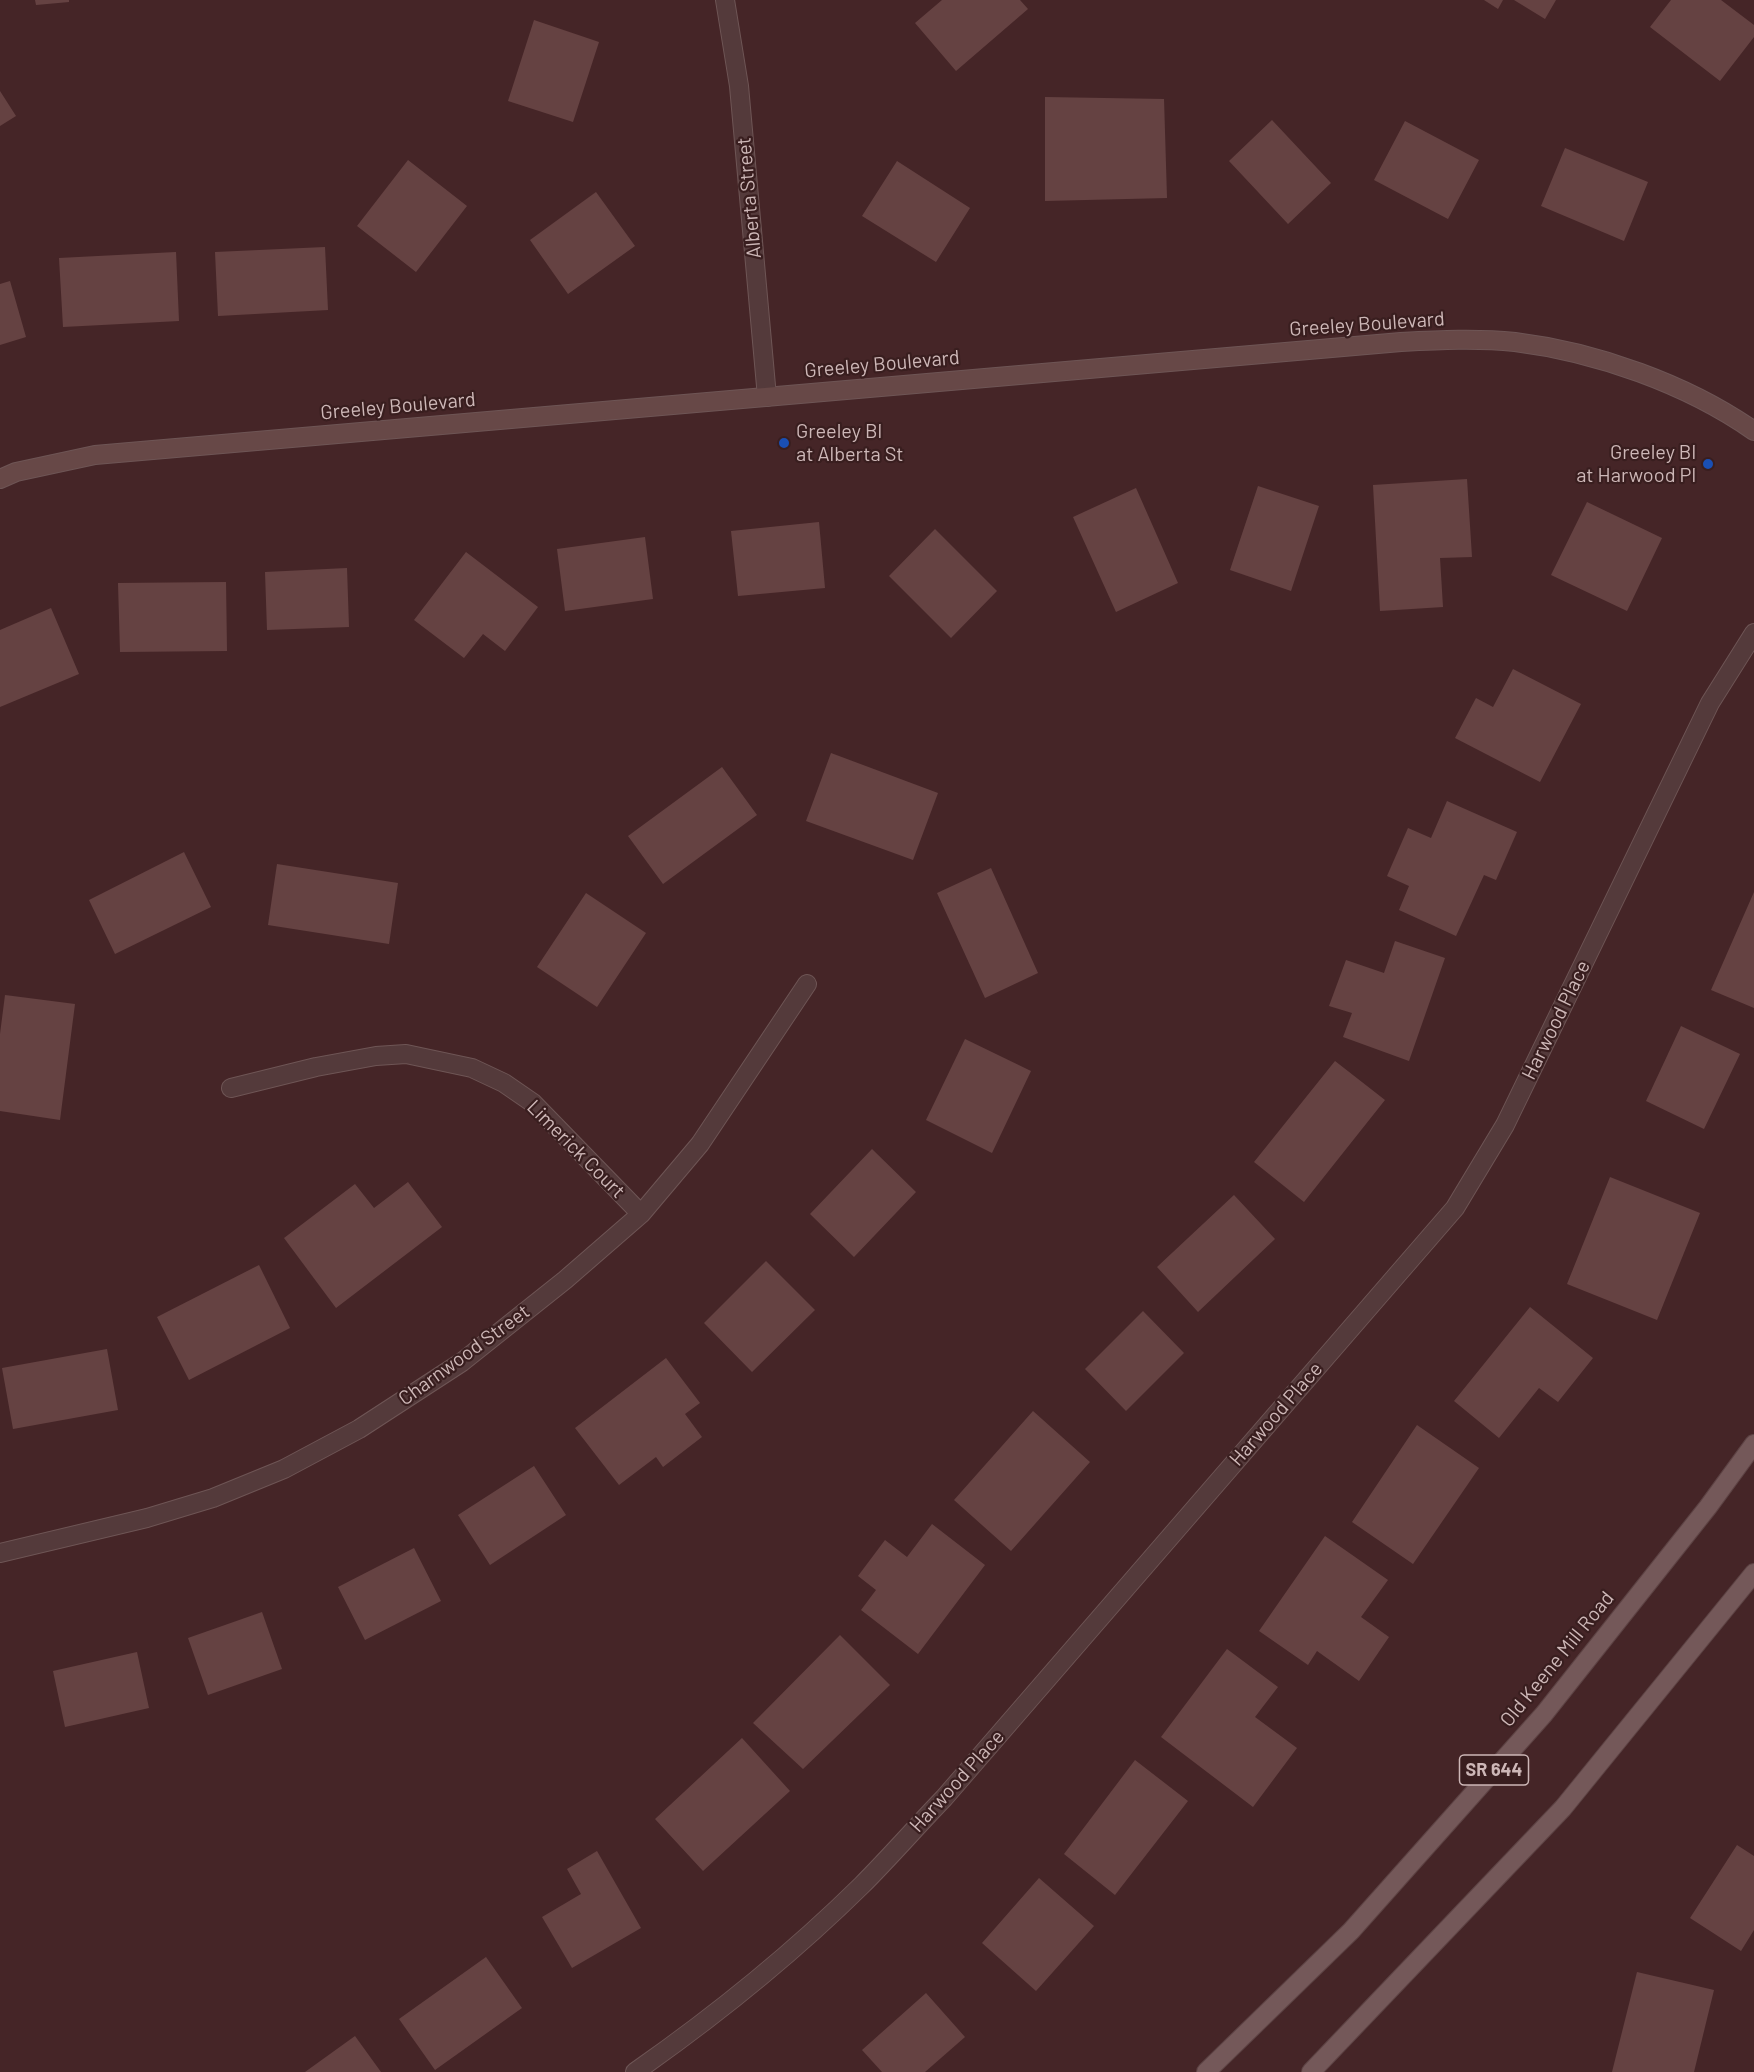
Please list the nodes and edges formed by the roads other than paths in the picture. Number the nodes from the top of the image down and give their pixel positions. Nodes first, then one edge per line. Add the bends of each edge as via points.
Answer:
1 (725, 0) edge
2 (767, 397) junction
3 (1754, 431) edge
4 (0, 479) edge
5 (1754, 633) edge
6 (807, 984) dead end
7 (231, 1088) dead end
8 (640, 1214) junction
9 (1754, 1444) edge
10 (0, 1553) edge
11 (1754, 1573) edge
12 (635, 2072) edge
13 (1206, 2072) edge
14 (1311, 2072) edge

1 - 2 street, Alberta Street via 739,86
2 - 3 street, Greeley Boulevard via 1470,339 1516,342 1595,358 1683,390
2 - 4 street, Greeley Boulevard via 95,455
5 - 12 street, Harwood Place via 1710,703 1505,1125 1455,1208 944,1798 861,1885 777,1964
6 - 8 street, Charnwood Street via 700,1144
7 - 8 street, Limerick Court via 376,1056 406,1054 472,1068 533,1103
8 - 10 street, Charnwood Street via 462,1362 350,1434 284,1469 213,1498 147,1518
9 - 13 main road, Old Keene Mill Road / SR 644 via 1544,1714 1351,1931
11 - 14 main road via 1563,1808

